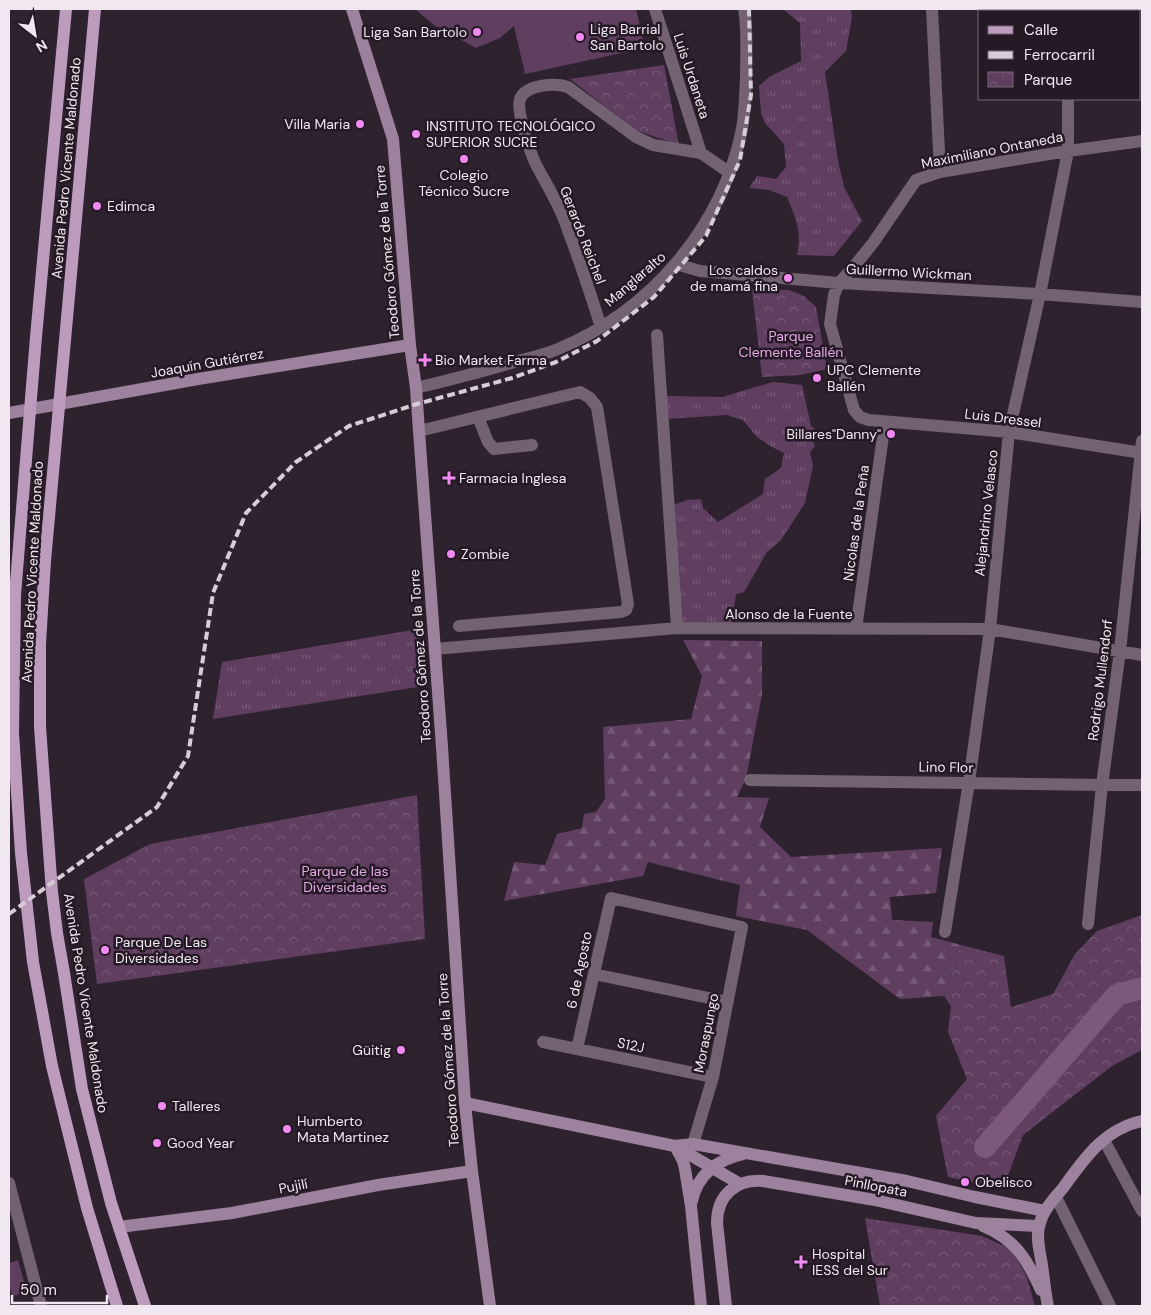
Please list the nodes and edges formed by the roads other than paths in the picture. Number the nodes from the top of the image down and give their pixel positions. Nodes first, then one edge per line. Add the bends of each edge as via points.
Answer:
1 (66, 9) edge
2 (95, 9) edge
3 (352, 9) edge
4 (655, 9) edge
5 (744, 9) edge
6 (932, 9) edge
7 (1068, 100) edge
8 (1142, 141) edge
9 (1068, 151) junction
10 (701, 153) junction
11 (730, 172) junction
12 (940, 172) junction
13 (676, 264) junction
14 (839, 282) junction
15 (1040, 294) junction
16 (1142, 302) edge
17 (601, 327) junction
18 (657, 335) dead end
19 (410, 344) junction
20 (416, 388) junction
21 (59, 404) junction
22 (30, 409) junction
23 (9, 413) edge
24 (478, 417) junction
25 (885, 422) junction
26 (419, 431) junction
27 (1009, 432) junction
28 (532, 445) dead end
29 (1142, 449) edge
30 (460, 626) dead end
31 (677, 628) junction
32 (856, 629) junction
33 (990, 629) junction
34 (435, 649) junction
35 (1120, 651) junction
36 (1142, 654) edge
37 (750, 780) dead end
38 (970, 782) junction
39 (1142, 784) edge
40 (1102, 785) junction
41 (611, 898) joint
42 (1088, 924) dead end
43 (945, 932) dead end
44 (594, 974) junction
45 (728, 1002) junction
46 (543, 1042) dead end
47 (577, 1049) junction
48 (713, 1077) junction
49 (465, 1103) junction
50 (1142, 1121) edge
51 (1104, 1140) junction
52 (693, 1144) junction
53 (675, 1146) junction
54 (756, 1154) junction
55 (712, 1167) junction
56 (472, 1171) junction
57 (9, 1182) edge
58 (740, 1184) junction
59 (1056, 1197) junction
60 (691, 1206) junction
61 (1045, 1210) junction
62 (1142, 1211) edge
63 (976, 1223) junction
64 (1039, 1226) junction
65 (119, 1227) junction
66 (1048, 1305) edge
67 (41, 1306) edge
68 (117, 1306) edge
69 (145, 1306) edge
70 (490, 1306) edge
71 (701, 1306) edge
72 (726, 1306) edge
73 (1110, 1306) edge

1 - 22 main road, Avenida Pedro Vicente Maldonado
2 - 21 main road, Avenida Pedro Vicente Maldonado
3 - 19 street, Teodoro Gómez de la Torre via 393,139
4 - 10 street, Luis Urdaneta
5 - 11 street, Manglaralto via 744,112
6 - 12 street
7 - 9 street, Alejandrino Velasco
8 - 9 street, Maximiliano Ontaneda
9 - 12 street, Maximiliano Ontaneda
9 - 15 street, Alejandrino Velasco
10 - 11 street, Gerardo Reichel
10 - 17 street, Gerardo Reichel via 643,141 568,87 547,85 530,89 522,96 520,112 533,159 570,234
11 - 13 street, Manglaralto via 701,231
12 - 14 street, Maximiliano Ontaneda via 916,180 873,243
13 - 14 street, Guillermo Wickman via 700,271
13 - 17 street, Manglaralto via 647,292
14 - 15 street, Guillermo Wickman
14 - 25 street, Luis Dressel via 830,324 854,410 860,417
15 - 16 street, Guillermo Wickman
15 - 27 street, Alejandrino Velasco
17 - 20 street, Manglaralto via 546,353
18 - 31 street
19 - 20 street, Teodoro Gómez de la Torre
19 - 21 street, Joaquín Gutiérrez
20 - 26 street, Teodoro Gómez de la Torre
21 - 22 street, Joaquín Gutiérrez
21 - 65 main road, Avenida Pedro Vicente Maldonado via 40,644 40,727 52,892 82,1089
22 - 23 street, Joaquín Gutiérrez
22 - 68 main road, Avenida Pedro Vicente Maldonado via 14,630 12,734 21,853 33,962 52,1066 87,1208
24 - 26 street
24 - 28 street via 488,442 494,448
24 - 30 street via 580,392 590,398 597,407 628,604 621,612
25 - 27 street, Luis Dressel
25 - 32 street, Nicolas de la Peña
26 - 34 street, Teodoro Gómez de la Torre
27 - 29 street, Luis Dressel
27 - 33 street, Alejandrino Velasco
29 - 35 street, Rodrigo Mullendorf
31 - 32 street, Alonso de la Fuente
31 - 34 street, Alonso de la Fuente
32 - 33 street, Alonso de la Fuente
33 - 35 street, Alonso de la Fuente
33 - 38 street, Alejandrino Velasco
34 - 49 street, Teodoro Gómez de la Torre
35 - 36 street, Alonso de la Fuente
35 - 40 street, Rodrigo Mullendorf
37 - 38 street, Lino Flor
38 - 40 street, Lino Flor
38 - 43 street, Alejandrino Velasco
39 - 40 street, Lino Flor
40 - 42 street, Rodrigo Mullendorf
41 - 44 street, 6 de Agosto
41 - 45 street, Moraspungo via 742,927
44 - 45 street
44 - 47 street, 6 de Agosto
45 - 48 street, Moraspungo
46 - 47 street, S12J
47 - 48 street, S12J
48 - 52 street, Moraspungo
49 - 53 street, Pinllopata
49 - 56 street, Teodoro Gómez de la Torre
50 - 51 street via 1129,1124
51 - 59 street via 1089,1152
51 - 62 street
52 - 53 street, Pinllopata
52 - 54 street, Pinllopata
53 - 55 street, Pinllopata
53 - 60 street via 684,1165
54 - 55 street, Pinllopata via 737,1155
54 - 61 street, Pinllopata via 907,1180
55 - 58 street, Pinllopata
55 - 60 street via 697,1185
56 - 65 street, Pujilí via 232,1212
56 - 70 street, Teodoro Gómez de la Torre
57 - 67 street
58 - 63 street, Pinllopata via 763,1180
58 - 72 street via 726,1195 717,1214
59 - 61 street
59 - 73 street
60 - 71 street
61 - 64 street
63 - 64 street, Pinllopata
63 - 66 street via 1007,1238 1020,1252
64 - 66 street
65 - 69 main road, Avenida Pedro Vicente Maldonado

